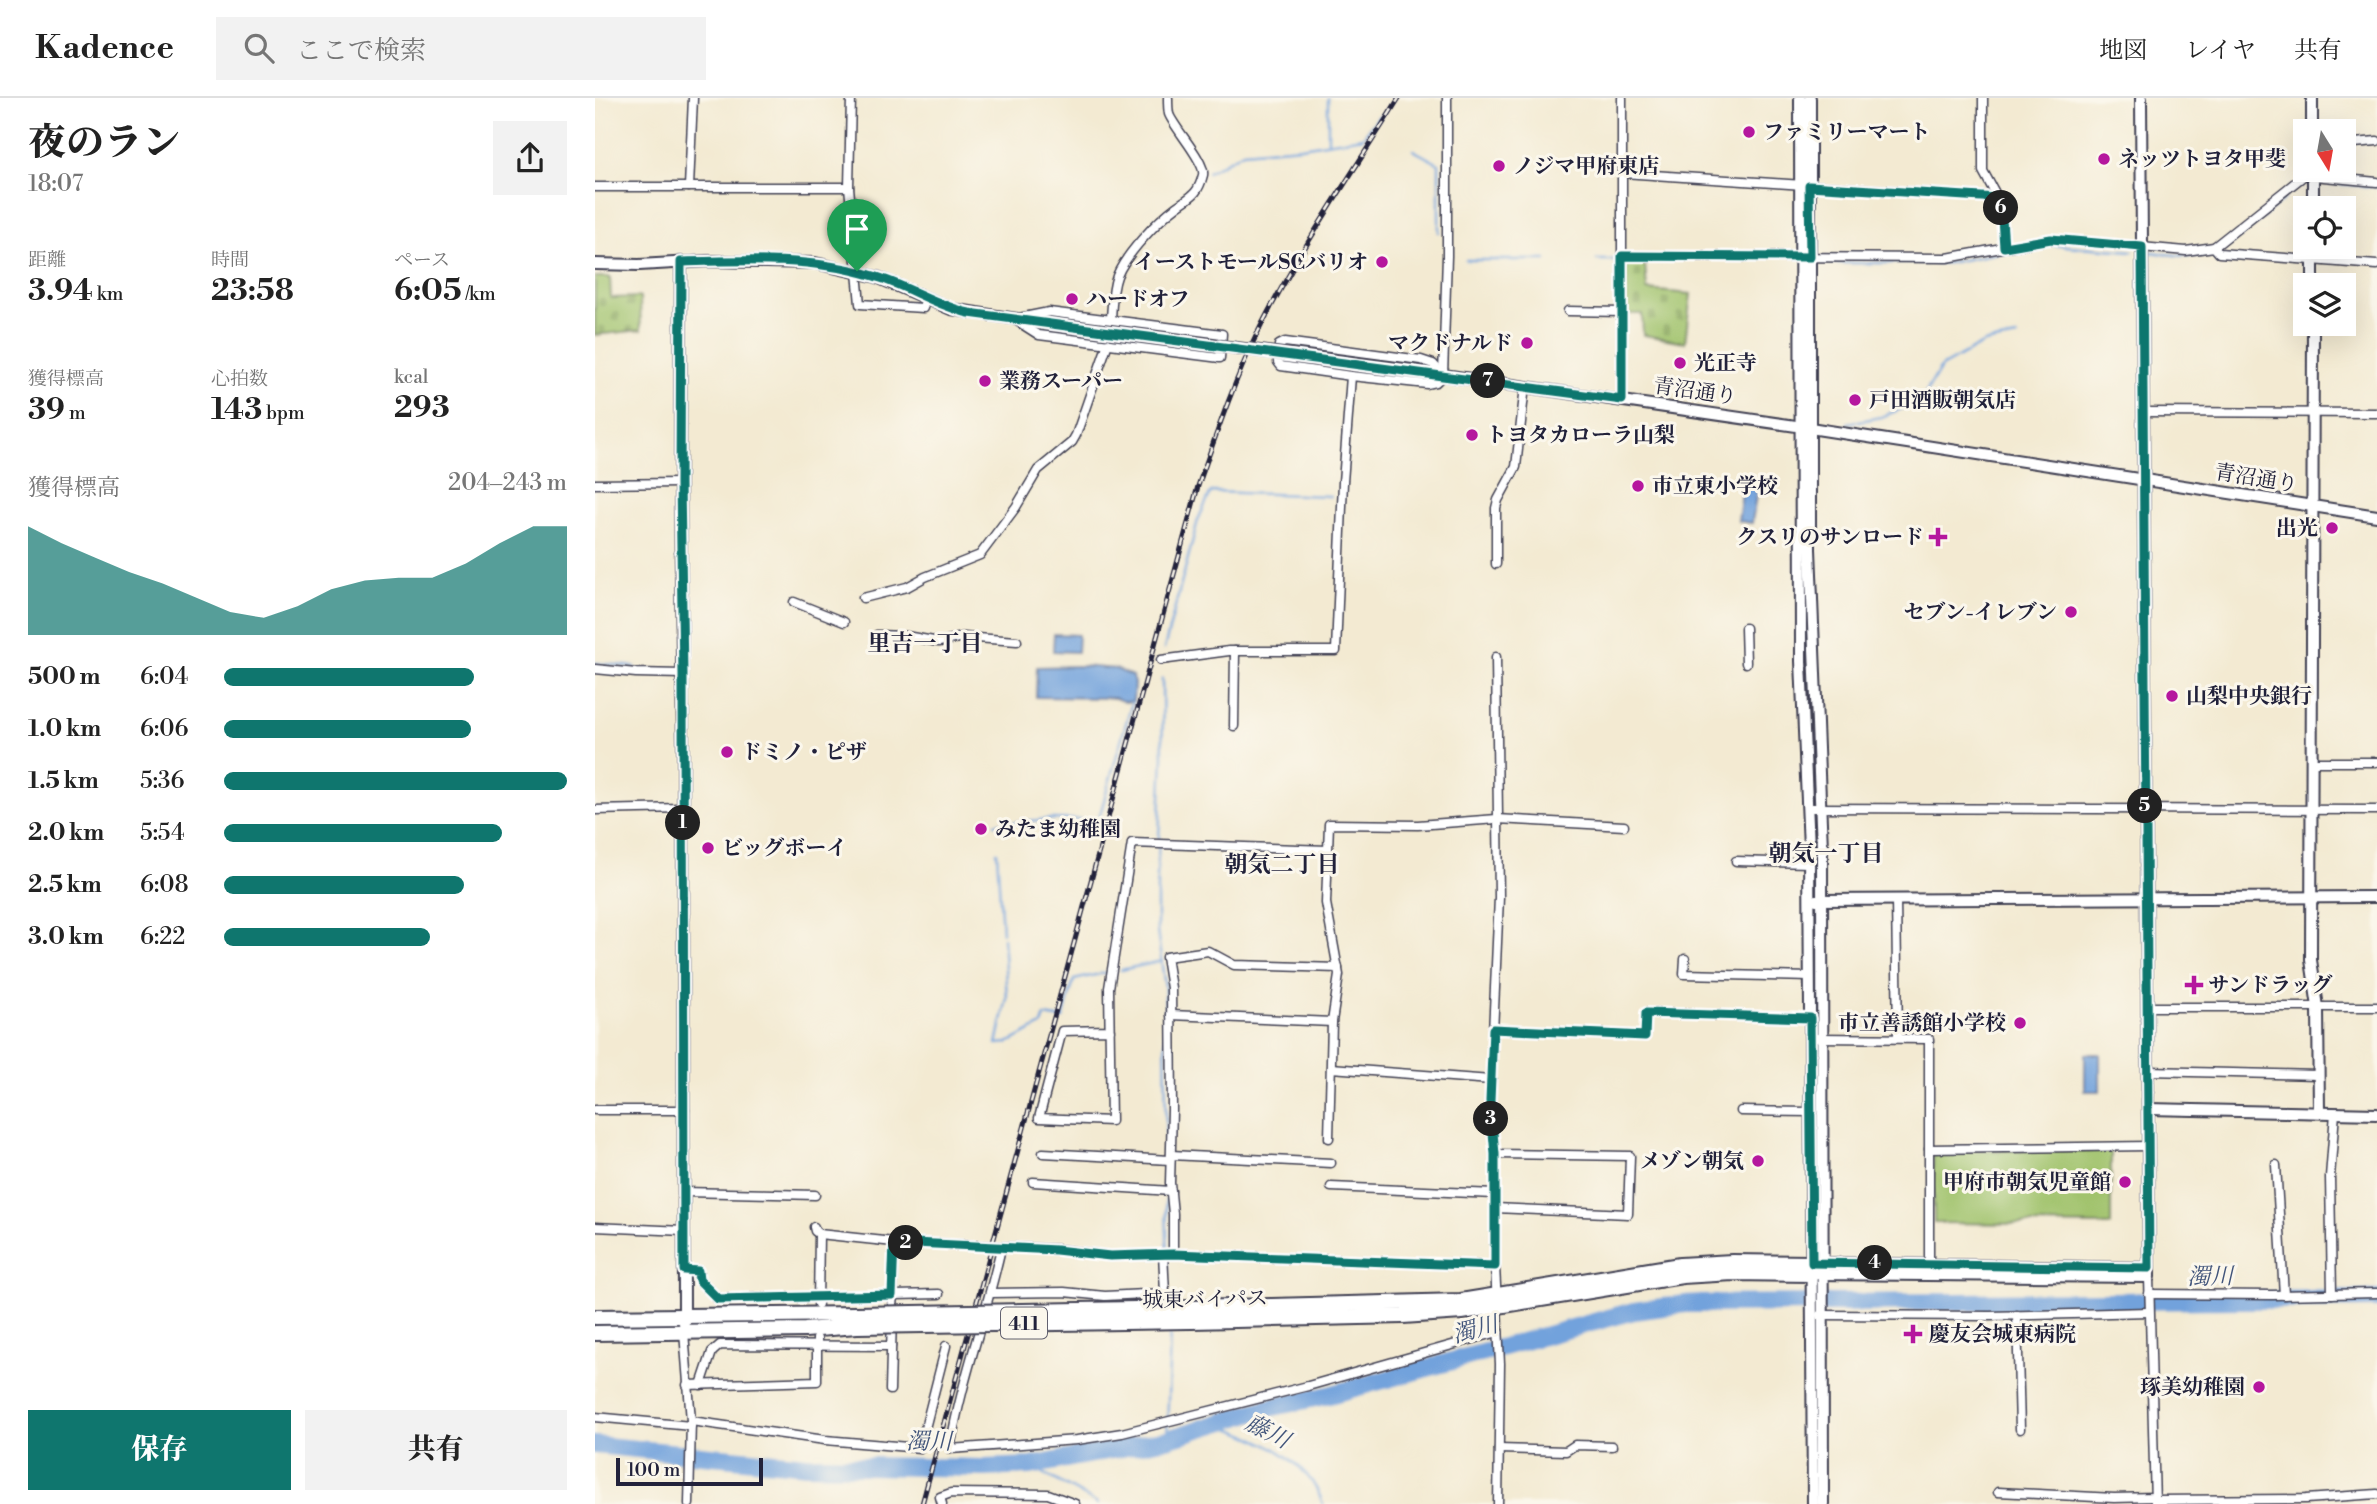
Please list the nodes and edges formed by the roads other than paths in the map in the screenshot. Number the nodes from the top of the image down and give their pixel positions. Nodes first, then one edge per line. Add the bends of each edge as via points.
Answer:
1 (693, 98) edge
2 (851, 98) edge
3 (1168, 98) edge
4 (1447, 98) edge
5 (1622, 98) edge
6 (1800, 98) edge
7 (1810, 98) edge
8 (1983, 98) edge
9 (2141, 98) edge
10 (2312, 98) edge
11 (2312, 119) edge
12 (2377, 141) edge
13 (2356, 143) edge
14 (1623, 173) junction
15 (2356, 178) edge
16 (2377, 181) edge
17 (2300, 182) edge
18 (1804, 186) junction
19 (595, 187) edge
20 (689, 187) junction
21 (849, 187) junction
22 (1997, 198) junction
23 (2004, 247) junction
24 (2142, 247) junction
25 (2216, 249) junction
26 (1622, 256) junction
27 (1804, 257) junction
28 (2313, 260) junction
29 (681, 262) junction
30 (595, 264) edge
31 (2377, 265) edge
32 (857, 271) junction
33 (2313, 273) edge
34 (926, 299) junction
35 (1568, 311) dead end
36 (1622, 312) junction
37 (1111, 319) junction
38 (1014, 320) junction
39 (2313, 336) edge
40 (1108, 343) junction
41 (1443, 375) junction
42 (1351, 376) junction
43 (1525, 386) junction
44 (1622, 400) junction
45 (2144, 412) junction
46 (2313, 413) junction
47 (2377, 413) edge
48 (1805, 427) junction
49 (2143, 480) junction
50 (680, 483) junction
51 (595, 484) edge
52 (2313, 506) junction
53 (2377, 516) edge
54 (1496, 564) dead end
55 (863, 598) dead end
56 (794, 602) dead end
57 (843, 622) dead end
58 (1745, 628) dead end
59 (877, 635) dead end
60 (1017, 641) dead end
61 (1235, 651) junction
62 (1496, 657) dead end
63 (1161, 660) dead end
64 (1746, 663) dead end
65 (595, 669) edge
66 (683, 674) junction
67 (1234, 726) dead end
68 (2311, 762) junction
69 (2377, 762) edge
70 (683, 808) junction
71 (1808, 808) junction
72 (1821, 808) junction
73 (2145, 808) junction
74 (595, 810) edge
75 (2311, 810) junction
76 (2377, 810) edge
77 (1497, 819) junction
78 (1624, 826) dead end
79 (1328, 850) junction
80 (1735, 861) dead end
81 (1809, 863) junction
82 (2311, 897) junction
83 (2377, 897) edge
84 (2147, 898) junction
85 (1822, 899) junction
86 (1896, 899) junction
87 (1809, 901) junction
88 (1685, 959) dead end
89 (1338, 968) junction
90 (1810, 977) junction
91 (2147, 1007) junction
92 (2318, 1007) junction
93 (2377, 1007) edge
94 (1171, 1015) junction
95 (1810, 1018) junction
96 (1332, 1021) junction
97 (1493, 1029) junction
98 (1110, 1030) junction
99 (1810, 1038) junction
100 (1822, 1038) junction
101 (1898, 1038) junction
102 (1331, 1068) junction
103 (2148, 1071) junction
104 (2318, 1075) junction
105 (1490, 1080) junction
106 (2148, 1109) junction
107 (595, 1110) edge
108 (685, 1110) junction
109 (1741, 1111) dead end
110 (1811, 1112) junction
111 (2319, 1112) junction
112 (2335, 1113) junction
113 (2377, 1114) edge
114 (1329, 1138) dead end
115 (2149, 1146) junction
116 (1929, 1149) junction
117 (1043, 1153) dead end
118 (1495, 1154) junction
119 (1170, 1157) junction
120 (1331, 1163) dead end
121 (2277, 1165) dead end
122 (1033, 1182) dead end
123 (1331, 1187) dead end
124 (1171, 1191) junction
125 (684, 1192) junction
126 (1495, 1194) junction
127 (815, 1195) dead end
128 (1495, 1208) junction
129 (595, 1227) edge
130 (684, 1231) junction
131 (894, 1242) junction
132 (1001, 1248) junction
133 (1168, 1254) junction
134 (1495, 1266) junction
135 (1818, 1268) junction
136 (1929, 1269) junction
137 (684, 1270) junction
138 (2149, 1272) junction
139 (991, 1293) junction
140 (2377, 1293) edge
141 (939, 1294) dead end
142 (2149, 1294) junction
143 (2332, 1294) junction
144 (892, 1295) junction
145 (2284, 1295) junction
146 (818, 1300) junction
147 (1497, 1302) junction
148 (2149, 1311) junction
149 (684, 1315) junction
150 (1818, 1315) junction
151 (2017, 1315) junction
152 (595, 1317) edge
153 (856, 1320) junction
154 (684, 1332) junction
155 (1498, 1332) junction
156 (595, 1334) edge
157 (817, 1343) junction
158 (891, 1346) junction
159 (946, 1346) dead end
160 (687, 1385) junction
161 (701, 1385) junction
162 (890, 1390) dead end
163 (595, 1417) edge
164 (691, 1426) junction
165 (2020, 1429) dead end
166 (1612, 1446) dead end
167 (1499, 1449) junction
168 (1998, 1492) dead end
169 (993, 1494) junction
170 (1041, 1494) junction
171 (2377, 1494) edge
172 (2155, 1500) edge
173 (2306, 1502) edge
174 (689, 1504) edge
175 (942, 1504) edge
176 (993, 1504) edge
177 (1041, 1504) edge
178 (1075, 1504) edge
179 (1498, 1504) edge
180 (1813, 1504) edge
181 (1823, 1504) edge

1 - 20 street
2 - 21 street
3 - 37 street via 1170,115 1203,170 1202,176 1195,194 1153,229 1122,268 1115,282
4 - 41 street
5 - 14 street
6 - 18 street
7 - 18 street
8 - 22 street via 1983,171
9 - 24 street
10 - 11 street
12 - 13 street
14 - 18 street
14 - 26 street
15 - 16 street
17 - 25 street
18 - 22 street
18 - 27 street
19 - 20 street
20 - 21 street
21 - 32 street
22 - 23 street
23 - 24 street via 2051,239
23 - 27 street via 1947,258
24 - 25 street
24 - 45 street
25 - 28 street
26 - 27 street
26 - 36 street
27 - 48 street
28 - 31 street
28 - 33 street
29 - 30 street, 青沼通り
29 - 32 street, 青沼通り via 791,261
29 - 50 street
32 - 34 street, 青沼通り
32 - 34 street via 860,304 923,308
34 - 38 street, 青沼通り via 951,309
35 - 36 street
36 - 44 street
37 - 38 street via 1049,312
37 - 40 street via 1222,334 1220,358
38 - 40 street via 1039,335
38 - 41 street, 青沼通り, bridge
39 - 46 street
40 - 55 street via 1072,442 1038,470 980,555 907,587
41 - 42 street via 1427,384
41 - 42 street via 1421,360 1285,342 1279,345 1281,366
41 - 43 street, 青沼通り
42 - 61 street via 1336,652
43 - 44 street, 青沼通り
43 - 54 street via 1515,467 1496,508
44 - 48 street, 青沼通り
45 - 46 street
45 - 49 street
46 - 47 street
46 - 52 street
48 - 49 street, 青沼通り
48 - 71 street via 1801,661
48 - 72 street
49 - 52 street, 青沼通り
49 - 73 street
50 - 51 street
50 - 66 street
52 - 53 street, 青沼通り
52 - 68 street
56 - 57 street
58 - 64 street
59 - 60 street via 939,642 963,637
61 - 63 street
61 - 67 street
62 - 77 street
65 - 66 street
66 - 70 street
68 - 69 street
68 - 75 street
70 - 74 street
70 - 108 street
71 - 72 street
71 - 81 street
72 - 73 street
72 - 85 street
73 - 75 street
73 - 84 street
75 - 76 street
75 - 82 street
77 - 78 street
77 - 79 street via 1418,825 1329,824
77 - 97 street
79 - 89 street via 1326,903
79 - 98 street via 1132,843 1109,988
80 - 81 street
81 - 87 street
82 - 83 street
82 - 84 street
82 - 92 street via 2311,960
84 - 86 street
84 - 91 street
85 - 86 street
85 - 87 street
85 - 100 street
86 - 101 street
87 - 90 street
88 - 90 street via 1684,974
89 - 94 street via 1234,965 1208,951 1166,957
89 - 96 street
90 - 95 street
91 - 92 street
91 - 103 street
92 - 93 street
92 - 104 street
94 - 96 street
94 - 119 street
95 - 97 street via 1646,1013 1645,1036
95 - 99 street
96 - 102 street
97 - 105 street
98 - 98 street via 1111,1121 1039,1118 1062,1031
99 - 100 street
99 - 110 street
100 - 101 street
100 - 135 street
101 - 116 street via 1929,1039
102 - 105 street
102 - 114 street
103 - 104 street
103 - 106 street
104 - 111 street
105 - 118 street
106 - 111 street
106 - 115 street
107 - 108 street
108 - 125 street
109 - 110 street
110 - 135 street
111 - 112 street
112 - 113 street
112 - 143 street via 2330,1177
115 - 116 street
115 - 138 street
116 - 136 street
117 - 119 street
118 - 126 street
118 - 128 street via 1630,1156 1628,1214
119 - 120 street
119 - 124 street
121 - 145 street
122 - 124 street
123 - 126 street
124 - 133 street
125 - 127 street
125 - 130 street
126 - 128 street
128 - 134 street
129 - 130 street
130 - 137 street
131 - 132 street
131 - 144 street
131 - 146 street via 817,1231
132 - 133 street via 1110,1256
132 - 139 street
133 - 134 street
133 - 139 street via 1165,1293
134 - 147 street
135 - 136 street
135 - 147 highway, 城東バイパス / 411 via 1682,1276
135 - 150 street
136 - 138 street
137 - 146 street via 698,1271 699,1280 718,1299
137 - 149 street
138 - 142 street
139 - 155 street via 950,1449 1122,1433
140 - 143 street
141 - 144 street
142 - 145 street
142 - 148 street
143 - 145 street
144 - 146 street
144 - 158 street
147 - 153 highway, 城東バイパス / 411, bridge via 1403,1316 1191,1314
147 - 155 street
148 - 151 street
148 - 172 street
149 - 152 highway, 城東バイパス / 411
149 - 153 highway, 城東バイパス / 411
149 - 154 street
150 - 151 street
150 - 180 street
150 - 181 street
151 - 165 street
153 - 154 highway, 城東バイパス / 411
154 - 156 highway, 城東バイパス / 411
154 - 160 street
155 - 167 street
157 - 158 street
157 - 161 street via 720,1345 712,1352
157 - 161 street via 817,1381
158 - 162 street
159 - 164 street via 920,1448
160 - 161 street
160 - 164 street
163 - 164 street
164 - 174 street
166 - 167 street via 1575,1445 1566,1451
167 - 179 street
168 - 172 street
169 - 170 street
169 - 175 street via 951,1493 940,1497
169 - 176 street
170 - 177 street
170 - 178 street
171 - 173 street
172 - 173 street

